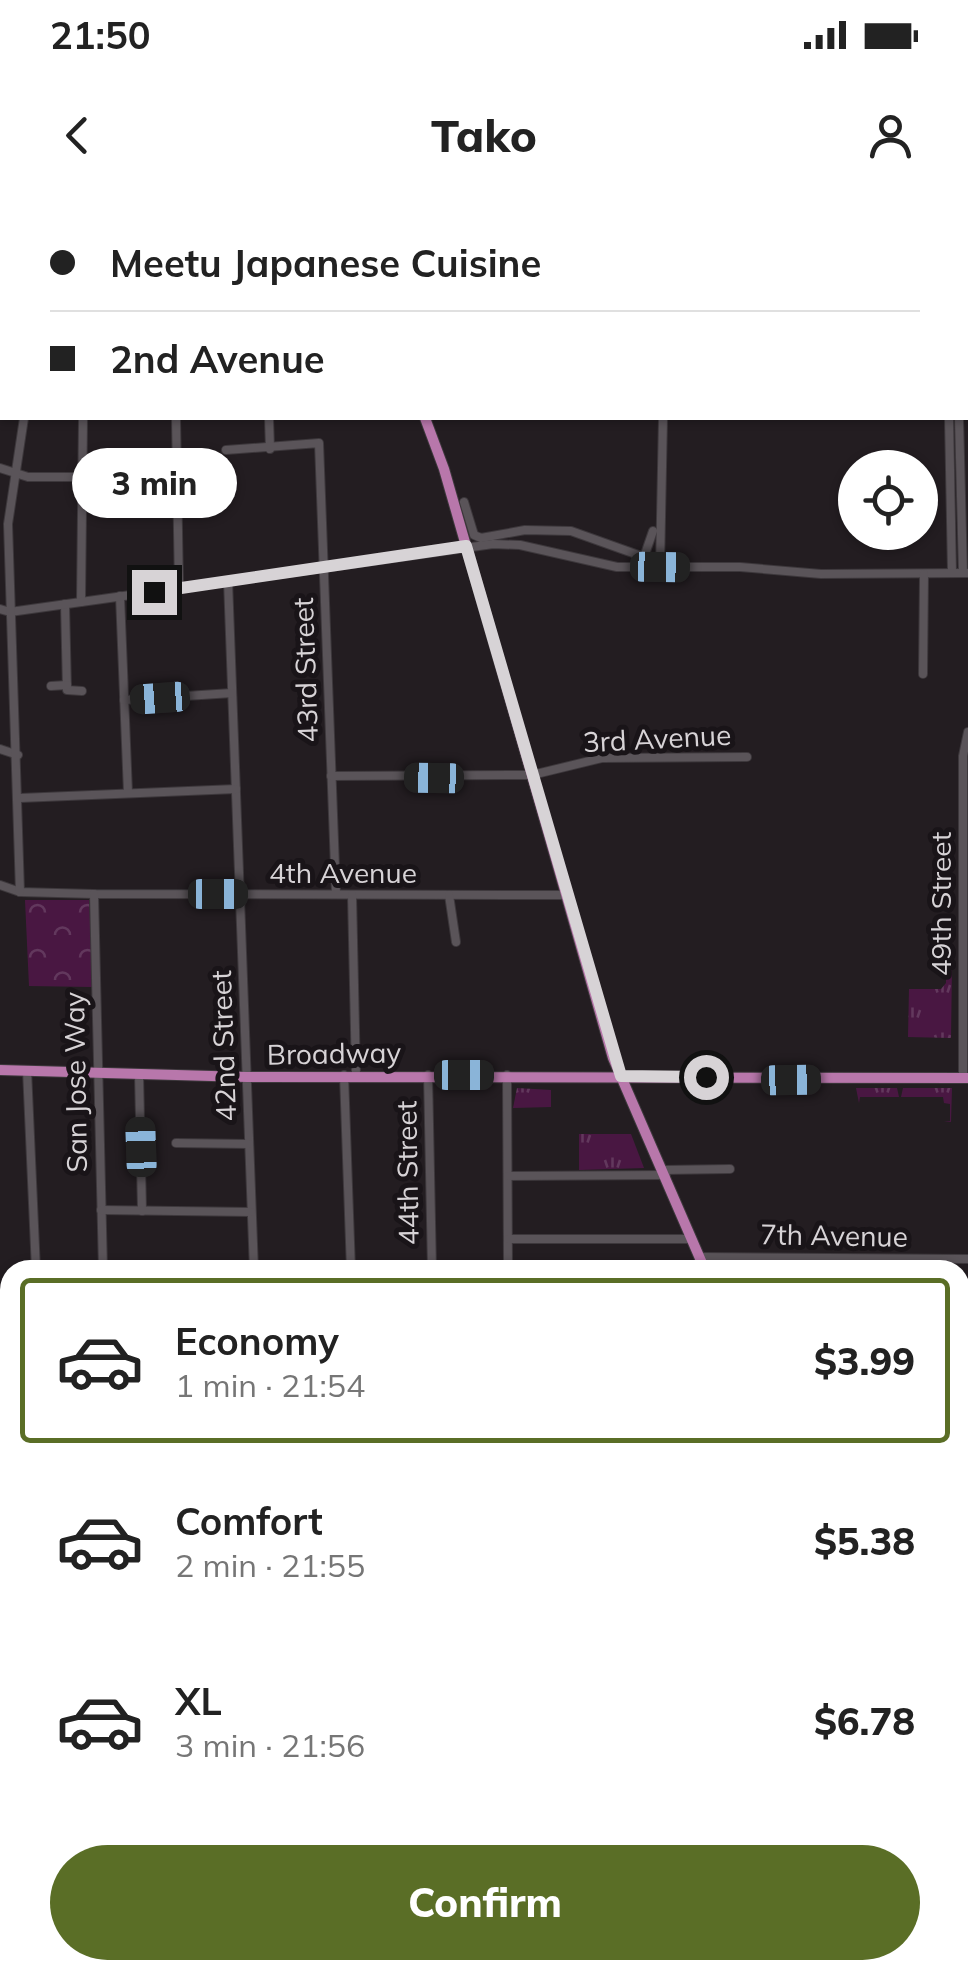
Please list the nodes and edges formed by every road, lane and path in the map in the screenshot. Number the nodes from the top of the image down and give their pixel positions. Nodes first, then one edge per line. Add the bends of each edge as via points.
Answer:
1 (24, 420) edge
2 (83, 420) edge
3 (176, 420) edge
4 (270, 420) edge
5 (426, 420) edge
6 (663, 420) edge
7 (949, 420) edge
8 (959, 420) edge
9 (270, 448) junction
10 (226, 450) dead end
11 (0, 468) edge
12 (16, 474) junction
13 (84, 478) junction
14 (464, 502) dead end
15 (653, 531) dead end
16 (466, 546) junction
17 (323, 567) junction
18 (660, 567) junction
19 (924, 574) junction
20 (952, 574) junction
21 (966, 574) edge
22 (228, 581) junction
23 (179, 588) junction
24 (120, 596) junction
25 (82, 602) junction
26 (65, 604) junction
27 (0, 609) edge
28 (10, 612) junction
29 (923, 674) dead end
30 (68, 685) junction
31 (51, 686) dead end
32 (82, 690) dead end
33 (232, 692) junction
34 (124, 700) junction
35 (968, 732) edge
36 (0, 748) edge
37 (18, 755) junction
38 (746, 757) dead end
39 (532, 775) junction
40 (331, 776) junction
41 (236, 788) junction
42 (128, 794) junction
43 (20, 798) junction
44 (0, 885) edge
45 (20, 892) junction
46 (94, 894) junction
47 (240, 894) junction
48 (336, 894) junction
49 (352, 894) junction
50 (448, 895) junction
51 (566, 895) junction
52 (456, 942) dead end
53 (0, 1070) edge
54 (27, 1070) junction
55 (97, 1073) junction
56 (138, 1074) junction
57 (428, 1074) junction
58 (350, 1075) junction
59 (507, 1075) junction
60 (621, 1076) junction
61 (247, 1077) junction
62 (966, 1078) edge
63 (176, 1144) dead end
64 (248, 1144) junction
65 (730, 1169) dead end
66 (664, 1173) junction
67 (508, 1176) junction
68 (100, 1210) junction
69 (142, 1211) junction
70 (251, 1212) junction
71 (508, 1238) junction
72 (692, 1239) junction
73 (699, 1256) junction
74 (968, 1259) edge
75 (36, 1260) edge
76 (102, 1260) edge
77 (253, 1260) edge
78 (351, 1260) edge
79 (432, 1260) edge
80 (508, 1260) edge
81 (701, 1260) edge

1 - 12 street
2 - 13 street
3 - 23 street
4 - 9 street
5 - 16 main road
6 - 18 street
7 - 20 street
8 - 21 street
9 - 10 street
9 - 17 street, 43rd Street via 318,443
11 - 12 street
12 - 13 street
12 - 28 street via 8,524
13 - 25 street
14 - 15 street via 474,535 481,538 571,531 644,558
16 - 17 street
16 - 18 street via 520,545 598,565
16 - 39 main road
17 - 22 street
17 - 40 street, 43rd Street
18 - 19 street
19 - 20 street
19 - 29 street
20 - 21 street
22 - 23 street
22 - 33 street, 42nd Street
23 - 24 street
24 - 25 street
24 - 34 street
25 - 26 street
26 - 28 street
26 - 30 street
27 - 28 street
28 - 37 street
30 - 31 street
30 - 32 street
33 - 34 street
33 - 41 street, 42nd Street
34 - 42 street
35 - 62 street, 49th Street
36 - 37 street
37 - 43 street
38 - 39 street, 3rd Avenue via 602,758
39 - 40 street, 3rd Avenue
39 - 51 main road
40 - 48 street, 43rd Street
41 - 42 street
41 - 47 street, 42nd Street
42 - 43 street
43 - 45 street
44 - 45 street, 4th Avenue
45 - 46 street, 4th Avenue
46 - 47 street, 4th Avenue
46 - 55 street, San Jose Way
47 - 48 street, 4th Avenue
47 - 61 street, 42nd Street
48 - 49 street, 4th Avenue
49 - 50 street, 4th Avenue
49 - 58 street
50 - 51 street, 4th Avenue
50 - 52 street
51 - 60 main road
53 - 54 main road, Broadway
54 - 55 main road, Broadway
54 - 75 street
55 - 56 main road, Broadway
55 - 68 street, San Jose Way
56 - 61 main road, Broadway
56 - 69 street
57 - 58 main road, Broadway
57 - 59 main road, Broadway
57 - 79 street, 44th Street
58 - 61 main road, Broadway
58 - 78 street
59 - 60 main road, Broadway
59 - 67 street
60 - 62 main road, Broadway
60 - 66 main road
61 - 64 street, 42nd Street
63 - 64 street
64 - 70 street, 42nd Street
65 - 66 street
66 - 67 street
66 - 72 main road
67 - 71 street
68 - 69 street
68 - 76 street, San Jose Way
69 - 70 street
70 - 77 street, 42nd Street
71 - 72 street
71 - 80 street
72 - 73 main road
73 - 74 street, 7th Avenue
73 - 81 main road

